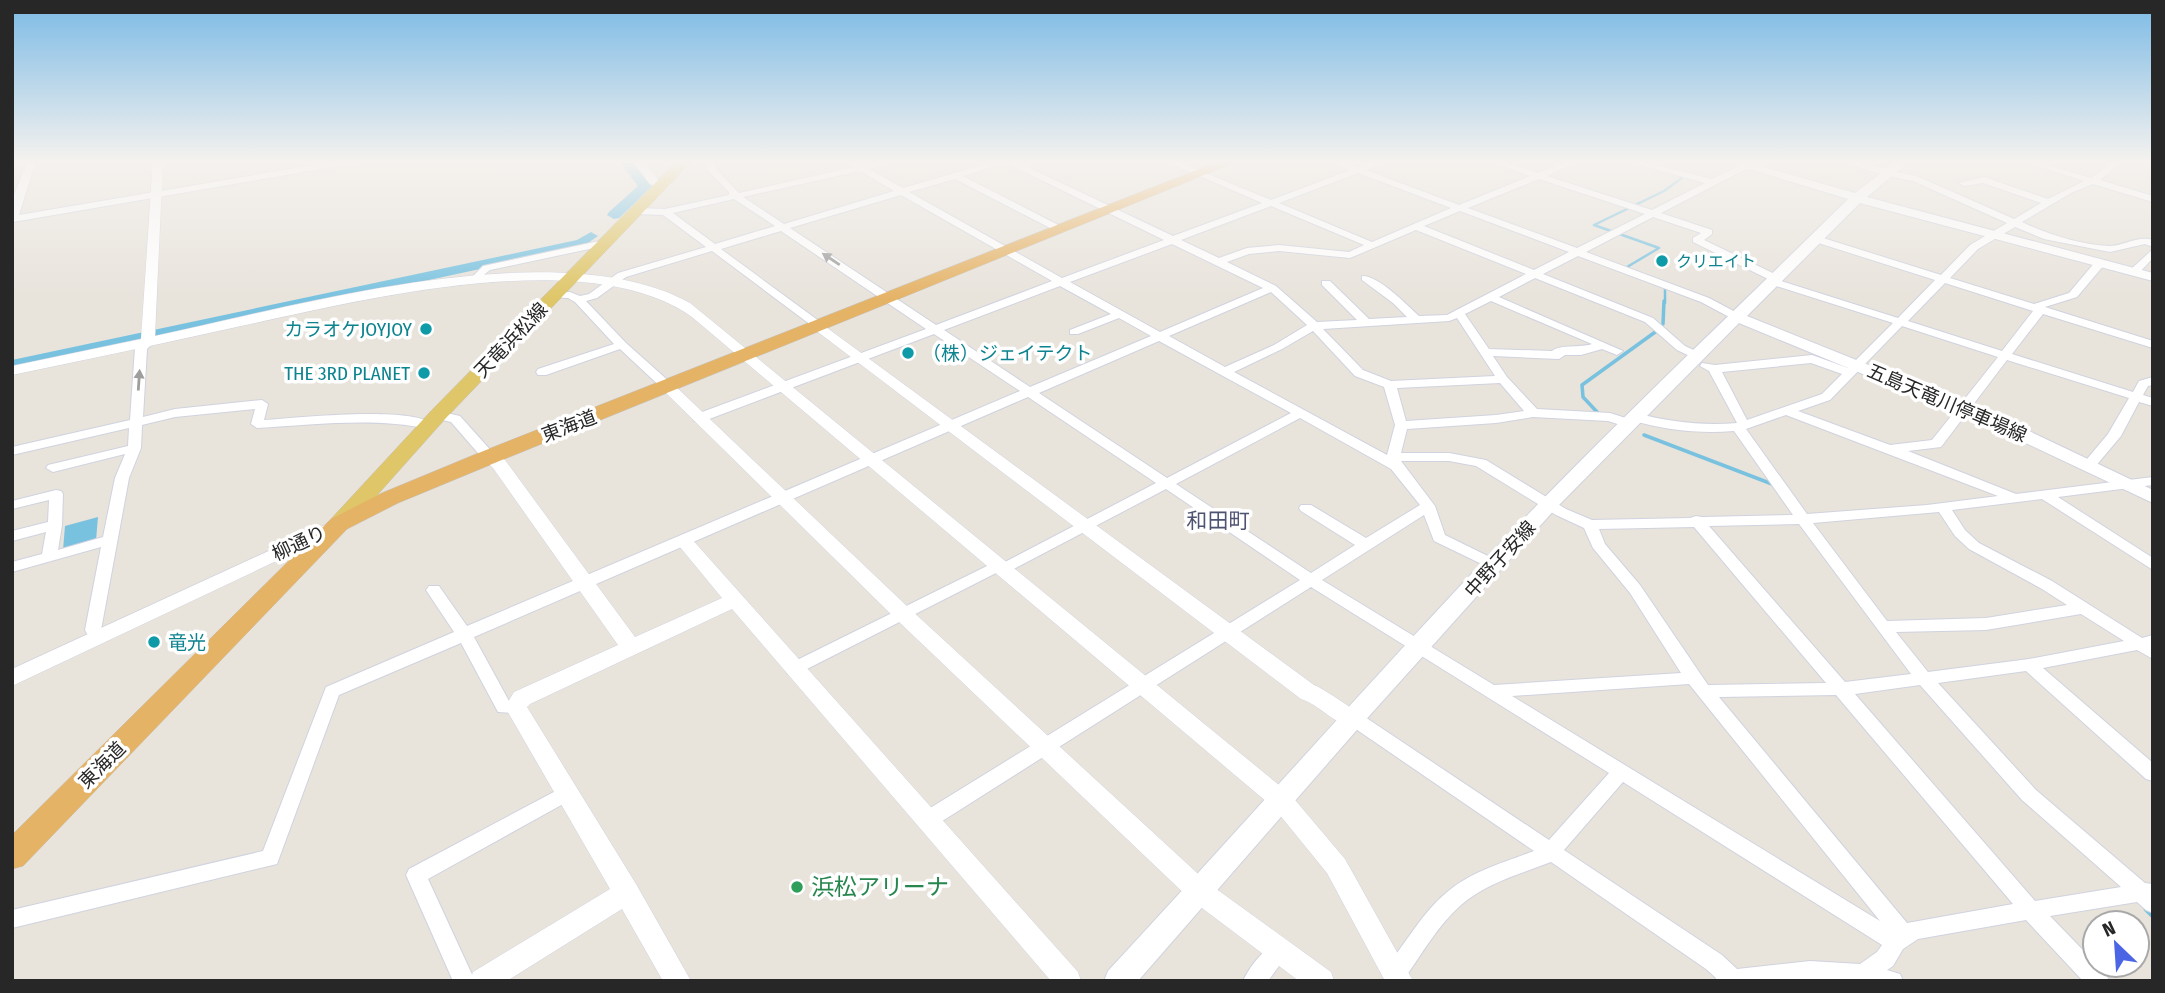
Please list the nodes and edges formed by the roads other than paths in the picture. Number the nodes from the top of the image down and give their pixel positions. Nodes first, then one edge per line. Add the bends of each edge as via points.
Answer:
1 (68, 206) edge
2 (156, 206) edge
3 (643, 206) edge
4 (688, 206) edge
5 (751, 206) edge
6 (853, 206) edge
7 (927, 206) edge
8 (1015, 206) edge
9 (1103, 206) edge
10 (1116, 206) edge
11 (1257, 206) edge
12 (1279, 206) edge
13 (1455, 206) edge
14 (1463, 206) edge
15 (1631, 206) edge
16 (1669, 206) edge
17 (1849, 206) edge
18 (1888, 206) edge
19 (1979, 206) edge
20 (2041, 206) edge
21 (1459, 208) junction
22 (1109, 209) junction
23 (638, 211) junction
24 (665, 212) junction
25 (13, 214) edge
26 (1654, 214) junction
27 (2015, 222) junction
28 (1416, 226) junction
29 (783, 227) junction
30 (1059, 229) junction
31 (1993, 235) junction
32 (1171, 238) junction
33 (1816, 239) junction
34 (604, 243) junction
35 (2153, 243) edge
36 (1372, 245) junction
37 (714, 248) junction
38 (1005, 251) junction
39 (1577, 252) junction
40 (2153, 252) edge
41 (1219, 262) junction
42 (2100, 263) junction
43 (2134, 272) junction
44 (1536, 274) junction
45 (2153, 277) edge
46 (476, 278) junction
47 (571, 278) junction
48 (1366, 278) dead end
49 (1944, 279) junction
50 (1061, 281) junction
51 (1776, 281) junction
52 (611, 282) junction
53 (1326, 283) dead end
54 (1272, 288) junction
55 (556, 295) junction
56 (887, 297) junction
57 (1491, 297) junction
58 (579, 300) junction
59 (2040, 310) junction
60 (1459, 313) junction
61 (1120, 314) junction
62 (1737, 317) junction
63 (1415, 319) junction
64 (1364, 321) junction
65 (1902, 323) junction
66 (819, 326) junction
67 (1314, 326) junction
68 (934, 330) junction
69 (1074, 332) dead end
70 (1161, 337) junction
71 (149, 338) junction
72 (622, 345) junction
73 (1602, 345) junction
74 (2153, 345) edge
75 (1617, 351) dead end
76 (1486, 352) junction
77 (745, 354) junction
78 (2004, 356) junction
79 (860, 357) junction
80 (1702, 362) junction
81 (1856, 370) junction
82 (12, 371) edge
83 (542, 372) dead end
84 (1225, 372) junction
85 (1503, 379) junction
86 (2153, 381) edge
87 (1390, 385) junction
88 (783, 386) junction
89 (668, 387) junction
90 (1030, 392) junction
91 (2134, 397) junction
92 (2153, 402) edge
93 (1963, 409) junction
94 (1785, 410) junction
95 (1533, 413) junction
96 (1299, 414) junction
97 (699, 418) junction
98 (433, 420) junction
99 (1633, 420) junction
100 (135, 422) junction
101 (952, 425) junction
102 (1401, 425) junction
103 (1741, 426) junction
104 (134, 448) junction
105 (1889, 449) junction
106 (12, 452) edge
107 (489, 457) junction
108 (872, 460) junction
109 (1394, 462) junction
110 (2089, 465) junction
111 (53, 467) dead end
112 (2153, 481) edge
113 (1166, 483) junction
114 (2128, 484) junction
115 (2044, 494) junction
116 (784, 497) junction
117 (2013, 497) junction
118 (2153, 497) edge
119 (1549, 504) junction
120 (12, 505) edge
121 (1428, 506) junction
122 (1306, 508) dead end
123 (1944, 508) junction
124 (1798, 519) junction
125 (1696, 520) junction
126 (339, 524) junction
127 (55, 525) junction
128 (1085, 525) junction
129 (1590, 525) junction
130 (12, 536) edge
131 (110, 540) junction
132 (684, 541) junction
133 (1366, 545) junction
134 (49, 557) junction
135 (1495, 565) junction
136 (2153, 565) edge
137 (1000, 567) junction
138 (12, 568) edge
139 (1311, 580) junction
140 (586, 583) junction
141 (434, 590) dead end
142 (734, 600) junction
143 (2082, 608) junction
144 (903, 614) junction
145 (1883, 627) junction
146 (93, 630) junction
147 (1228, 631) junction
148 (464, 634) junction
149 (630, 646) junction
150 (2148, 646) edge
151 (1419, 649) junction
152 (2029, 665) junction
153 (12, 668) edge
154 (793, 669) junction
155 (12, 678) edge
156 (1920, 679) junction
157 (1141, 685) junction
158 (1699, 685) junction
159 (1842, 689) junction
160 (1493, 691) junction
161 (516, 707) junction
162 (1353, 718) junction
163 (1043, 746) junction
164 (1622, 771) junction
165 (2153, 774) edge
166 (567, 793) junction
167 (1282, 801) junction
168 (929, 819) junction
169 (1551, 853) junction
170 (12, 856) edge
171 (1199, 891) junction
172 (627, 892) junction
173 (2147, 895) edge
174 (2030, 910) junction
175 (12, 919) edge
176 (1900, 939) junction
177 (1279, 951) junction
178 (1398, 977) edge
179 (1867, 977) edge
180 (676, 980) edge
181 (1729, 980) edge
182 (464, 981) edge
183 (483, 981) edge
184 (1068, 981) edge
185 (1119, 981) edge
186 (1254, 981) edge
187 (1321, 981) edge
188 (1892, 981) edge
189 (2098, 981) edge

1 - 25 street
2 - 71 street
3 - 23 main road, 天竜浜松線
4 - 24 street
5 - 29 street
6 - 29 street
7 - 38 street
8 - 30 street
9 - 22 street
10 - 22 highway, 東海道
11 - 32 street
12 - 36 street
13 - 21 street
14 - 21 street
15 - 26 street
16 - 26 street
17 - 33 main road, 中野子安線
18 - 31 main road
19 - 27 street
20 - 27 street
21 - 28 street
21 - 39 street
22 - 30 highway, 東海道
22 - 32 street
23 - 24 street
23 - 34 main road, 天竜浜松線
24 - 37 street
26 - 39 street
26 - 51 street via 1709,232 1697,240
27 - 31 street
27 - 35 street via 2047,237 2110,249
28 - 36 street
28 - 44 street
29 - 37 street
56 -> 29 street
30 - 38 highway, 東海道
31 - 42 main road
31 - 49 street via 1974,247
32 - 41 street
32 - 50 street
33 - 49 street
33 - 51 main road, 中野子安線
34 - 46 street via 491,267
34 - 47 main road, 天竜浜松線
36 - 41 street via 1350,255 1259,249
37 - 52 street
37 - 66 street
38 - 50 street
38 - 56 highway, 東海道
39 - 44 street
39 - 62 street via 1705,300
40 - 43 street
41 - 54 street
42 - 43 main road
42 - 59 street via 2073,295 2039,305
43 - 45 main road
44 - 57 street
44 - 80 street via 1649,320
46 - 47 street
46 - 71 street via 409,286
47 - 52 street
47 - 55 main road, 天竜浜松線
48 - 63 street
49 - 59 street
49 - 65 street
50 - 61 street
50 - 68 street
51 - 62 main road, 中野子安線
51 - 65 street
52 - 58 street
52 - 77 street via 652,290 681,302
53 - 64 street
54 - 67 street
54 - 70 street
55 - 58 street
55 - 98 main road, 天竜浜松線
56 - 66 highway, 東海道
56 - 68 street
57 - 60 street
57 - 73 street
58 - 72 street
59 - 74 street
59 - 78 street
60 - 63 street via 1449,318
60 - 76 street
61 - 69 street
61 - 70 street
62 - 80 main road, 中野子安線
62 - 81 main road, 五島天竜川停車場線
63 - 64 street
64 - 67 street
65 - 78 street
65 - 81 street
66 - 77 highway, 東海道
66 - 79 street
67 - 84 street
67 - 87 street via 1359,373
68 - 79 street
68 - 90 street
70 - 84 street
70 - 90 street
71 - 82 street
100 -> 71 street via 141,348
72 - 83 street
72 - 89 street
73 - 75 street
73 - 76 street via 1558,351 1559,355
76 - 85 street
77 - 88 street
77 - 89 highway, 東海道
78 - 91 street
78 - 93 street
79 - 88 street
79 - 101 street
80 - 81 street via 1812,359
80 - 99 main road, 中野子安線
80 - 103 street
81 - 93 main road, 五島天竜川停車場線
81 - 94 street via 1826,397
84 - 96 street
85 - 87 street
85 - 95 street
86 - 91 street via 2143,384
87 - 102 street
88 - 97 street
88 - 108 street
89 - 97 street
89 - 107 highway, 東海道
90 - 101 street
90 - 113 street
91 - 92 street
91 - 110 street via 2114,436
93 - 105 street via 1936,444
93 - 110 main road, 五島天竜川停車場線
94 - 103 street
94 - 105 street
95 - 99 street
95 - 102 street
96 - 109 street
96 - 113 street
97 - 116 street
98 - 100 street via 257,424 262,404
98 - 107 street via 455,419
98 - 126 main road, 天竜浜松線
99 - 103 street via 1714,429
99 - 119 main road, 中野子安線
100 - 104 street
100 - 106 street
101 - 108 street
101 - 128 street
102 - 109 street
103 - 124 street
104 - 111 street
104 - 131 street via 122,478
105 - 117 street
107 - 126 highway, 東海道
107 - 140 street via 499,464
108 - 116 street
108 - 137 street
109 - 119 street via 1444,457 1479,463
109 - 121 street
110 - 114 main road, 五島天竜川停車場線
112 - 114 street
113 - 128 street
113 - 139 street
114 - 115 street
114 - 118 main road, 五島天竜川停車場線
115 - 117 street
115 - 136 street
116 - 132 street
116 - 144 street
117 - 123 street
119 - 129 street
119 - 135 main road, 中野子安線
120 - 127 street via 56,494
121 - 133 street
121 - 135 street via 1439,538
122 - 133 street
123 - 124 street
123 - 143 street via 1974,546
124 - 125 street
124 - 145 street
125 - 129 street
125 - 159 street
126 - 146 street, 柳通り via 278,543
126 - 155 street, 柳通り
126 - 170 highway, 東海道
127 - 130 street
127 - 134 street
128 - 137 street
128 - 147 street
129 - 158 street via 1598,545 1635,589
131 - 134 street
131 - 146 street
132 - 140 street
132 - 142 street
133 - 139 street
134 - 138 street
135 - 151 main road, 中野子安線
137 - 144 street
137 - 157 street
139 - 147 street
139 - 151 street
140 - 148 street
140 - 149 street
141 - 148 street
142 - 149 street
142 - 154 street
143 - 145 street via 1986,624
143 - 150 street
144 - 154 street
144 - 163 street
145 - 156 street
146 - 153 street, 柳通り
147 - 157 street
147 - 162 street via 1308,693
148 - 161 street via 504,707
148 - 175 street via 332,691 270,858
149 - 161 street via 522,698
150 - 152 street
151 - 160 street
151 - 162 main road, 中野子安線
152 - 156 street
152 - 165 street
154 - 168 street
156 - 159 street
156 - 173 street via 2030,796
157 - 163 street
157 - 167 street
158 - 159 street
158 - 160 street
158 - 176 street
159 - 174 street
160 - 164 street
161 - 166 street
162 - 167 main road, 中野子安線
162 - 169 street
163 - 168 street
163 - 171 street
164 - 169 street
164 - 176 street
166 - 172 street
166 - 182 street via 416,876
167 - 171 main road, 中野子安線
167 - 178 street via 1336,866
168 - 184 street
169 - 178 street via 1497,874 1452,900
169 - 181 street via 1714,962
171 - 177 street
171 - 185 main road, 中野子安線
172 - 180 street
172 - 183 street
173 - 174 street
174 - 176 street via 1914,930
174 - 189 street
176 - 179 street
177 - 186 street
177 - 187 street
179 - 181 street via 1795,971
179 - 188 street

